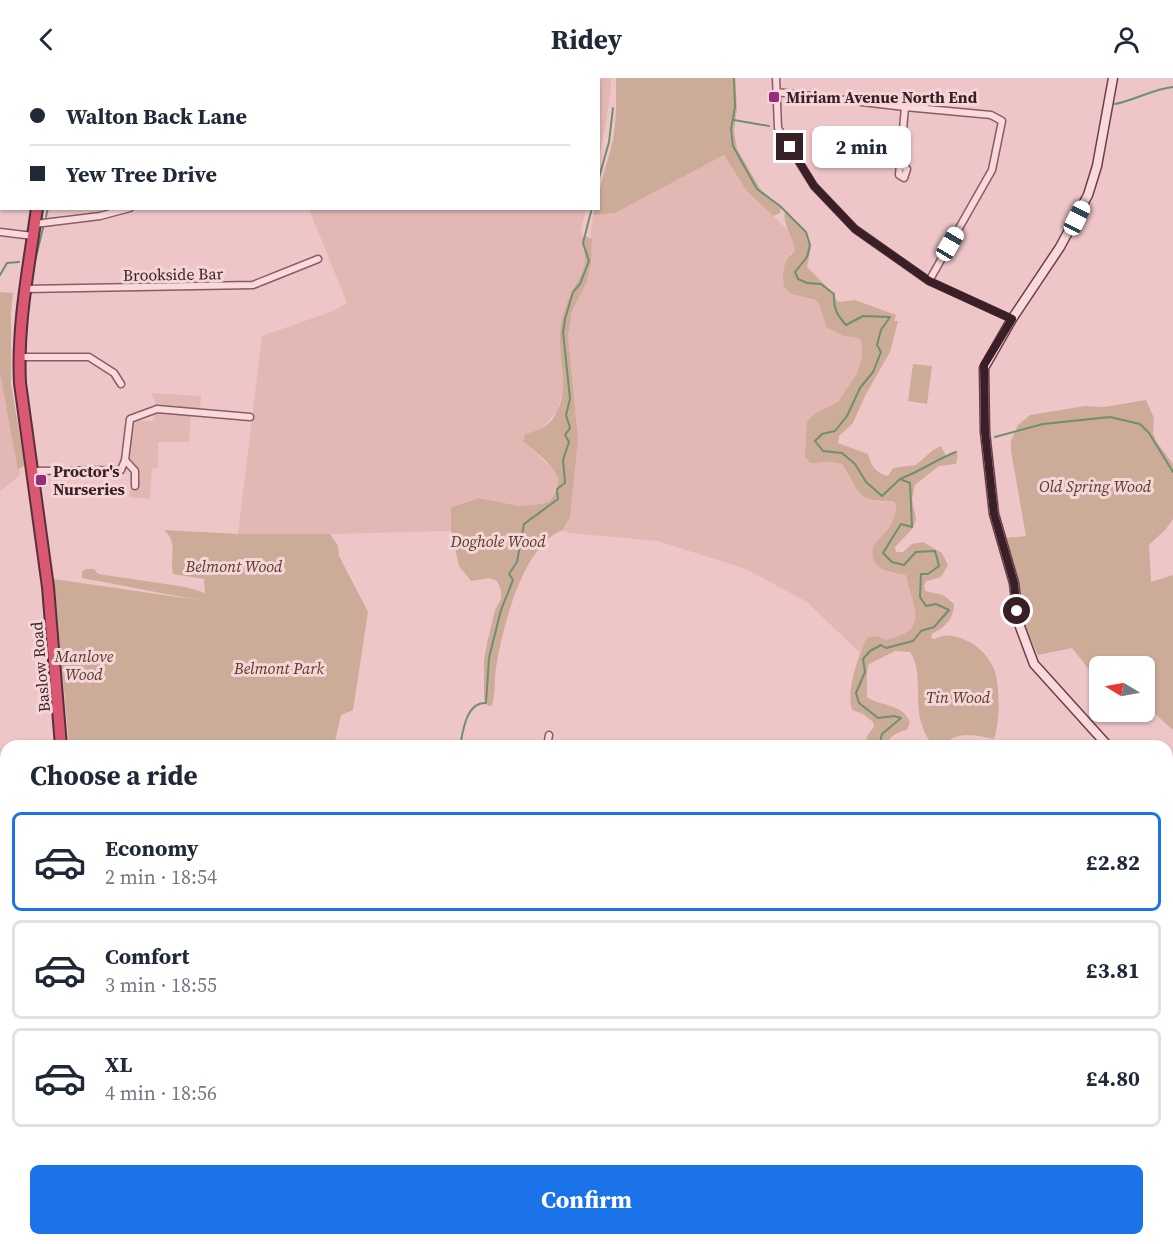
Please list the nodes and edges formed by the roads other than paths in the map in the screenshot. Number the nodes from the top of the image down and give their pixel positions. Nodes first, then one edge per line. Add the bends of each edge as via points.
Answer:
1 (776, 78) edge
2 (1113, 78) edge
3 (776, 92) junction
4 (905, 107) junction
5 (901, 163) dead end
6 (37, 210) edge
7 (122, 210) edge
8 (35, 224) junction
9 (0, 232) edge
10 (33, 236) junction
11 (318, 259) dead end
12 (929, 281) junction
13 (24, 289) junction
14 (1012, 319) junction
15 (19, 357) junction
16 (121, 384) dead end
17 (250, 417) dead end
18 (125, 460) junction
19 (33, 471) junction
20 (135, 486) dead end
21 (549, 735) dead end
22 (61, 740) edge
23 (548, 740) edge
24 (1103, 740) edge

1 - 3 street
2 - 14 street via 1088,195 1060,247
3 - 4 street
3 - 12 street via 778,128 814,186 855,229
4 - 5 street
4 - 12 street via 992,116 1002,121 993,170
6 - 8 highway, Baslow Road
7 - 8 street
8 - 10 highway, Baslow Road
9 - 10 street
10 - 13 highway, Baslow Road
11 - 13 street, Brookside Bar via 253,285
12 - 14 street
13 - 15 highway, Baslow Road
14 - 24 street via 984,365 985,432 994,514 1014,583 1019,624 1034,664
15 - 16 street via 89,357 114,373
15 - 19 highway, Baslow Road
17 - 18 street via 157,409 130,419
18 - 19 street via 121,470
18 - 20 street via 135,471
19 - 22 highway, Baslow Road via 48,587
21 - 23 street

